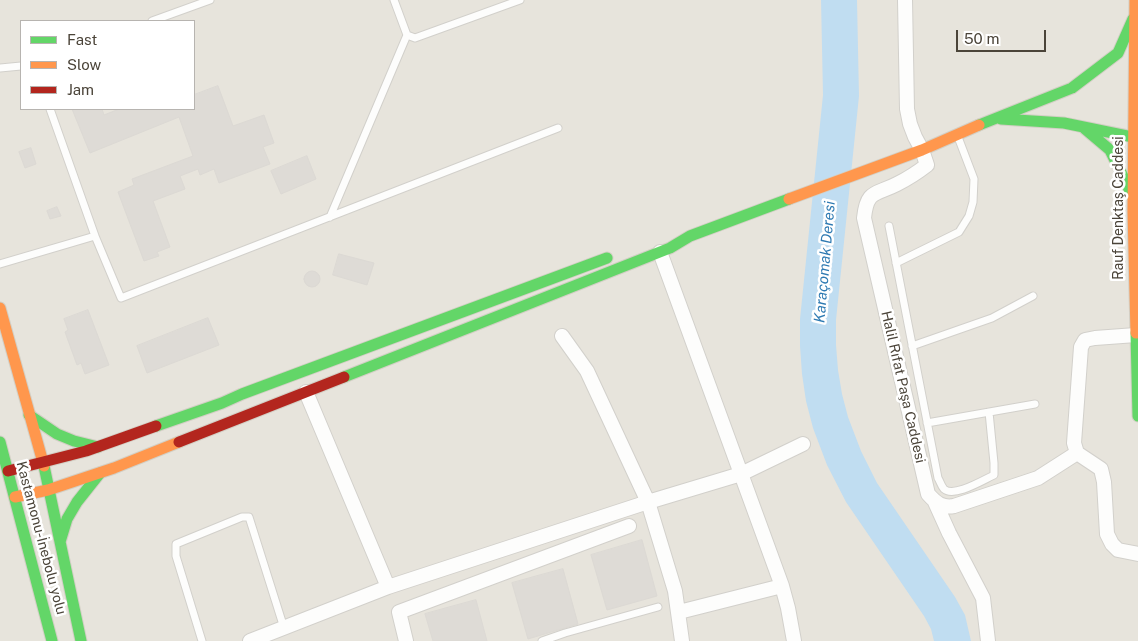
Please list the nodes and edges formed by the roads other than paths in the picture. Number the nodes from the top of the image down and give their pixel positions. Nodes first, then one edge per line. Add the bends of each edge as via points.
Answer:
1 (210, 0) edge
2 (394, 0) edge
3 (520, 0) edge
4 (1135, 0) edge
5 (906, 1) edge
6 (1134, 17) junction
7 (155, 20) edge
8 (407, 34) junction
9 (20, 66) edge
10 (0, 68) edge
11 (50, 110) edge
12 (994, 119) junction
13 (1083, 126) junction
14 (558, 128) dead end
15 (957, 136) junction
16 (1136, 138) edge
17 (922, 150) junction
18 (1133, 197) junction
19 (330, 216) junction
20 (889, 226) dead end
21 (672, 234) dead end
22 (96, 236) junction
23 (690, 236) junction
24 (660, 252) junction
25 (616, 255) dead end
26 (896, 263) junction
27 (0, 264) edge
28 (1033, 296) dead end
29 (0, 308) edge
30 (1136, 335) junction
31 (562, 336) dead end
32 (912, 346) junction
33 (306, 392) junction
34 (1035, 404) dead end
35 (988, 412) junction
36 (29, 415) junction
37 (1138, 416) edge
38 (927, 423) junction
39 (0, 442) edge
40 (803, 444) dead end
41 (98, 447) junction
42 (1077, 453) junction
43 (43, 462) junction
44 (8, 472) junction
45 (100, 473) junction
46 (741, 474) junction
47 (48, 490) junction
48 (15, 497) junction
49 (648, 502) junction
50 (935, 502) junction
51 (629, 526) dead end
52 (60, 542) junction
53 (1138, 554) edge
54 (782, 586) junction
55 (388, 587) junction
56 (658, 607) dead end
57 (679, 612) junction
58 (284, 628) junction
59 (52, 641) edge
60 (81, 641) edge
61 (202, 641) edge
62 (250, 641) edge
63 (406, 641) edge
64 (542, 641) edge
65 (682, 641) edge
66 (794, 641) edge
67 (988, 641) edge

1 - 7 lane
2 - 8 lane
3 - 8 lane via 415,38
4 - 6 main road, Rauf Denktaş Caddesi
5 - 17 street via 907,109
6 - 12 main road via 1118,53 1072,88
6 - 16 main road, Rauf Denktaş Caddesi
8 - 19 lane
9 - 10 lane
11 - 22 lane
12 - 13 main road
12 - 15 main road
13 - 16 main road
13 - 18 main road via 1110,150
14 - 19 lane
15 - 17 main road
15 - 26 lane via 974,179 969,216 960,232
16 - 18 main road, Rauf Denktaş Caddesi
17 - 23 main road
17 - 50 street, Halil Rıfat Paşa Caddesi via 926,165 895,185 875,192 866,204 864,218 928,494
18 - 30 main road, Rauf Denktaş Caddesi
19 - 22 lane via 121,298
20 - 26 lane, Halil Rıfat Paşa Caddesi
21 - 23 main road
22 - 27 lane
23 - 24 main road
24 - 33 main road
24 - 46 street
25 - 41 main road
26 - 32 lane, Halil Rıfat Paşa Caddesi
28 - 32 lane, Halil Rıfat Paşa Caddesi via 992,318
29 - 36 main road
30 - 37 main road, Rauf Denktaş Caddesi
30 - 42 street via 1085,340 1081,347 1074,443
31 - 49 street via 587,372
32 - 38 lane, Halil Rıfat Paşa Caddesi
33 - 45 main road
33 - 55 street
34 - 35 lane, Halil Rıfat Paşa Caddesi
35 - 38 lane, Halil Rıfat Paşa Caddesi
35 - 38 lane, Halil Rıfat Paşa Caddesi via 994,475 957,492 943,488 938,478
36 - 41 main road via 57,434
36 - 43 main road
39 - 44 main road, Kastamonu-İnebolu yolu
40 - 46 street
41 - 43 main road
42 - 50 street via 1038,478 954,506 946,507
42 - 53 street via 1101,469 1107,534 1112,544 1118,550
43 - 44 main road
43 - 47 main road
44 - 48 main road, Kastamonu-İnebolu yolu
45 - 47 main road
45 - 52 main road via 67,519
46 - 49 street
46 - 54 street
47 - 48 main road
47 - 52 main road
48 - 59 main road, Kastamonu-İnebolu yolu
49 - 55 street
49 - 57 street
50 - 67 street via 983,598
51 - 63 street via 399,612
52 - 60 main road
54 - 57 street
54 - 66 street
55 - 58 street
56 - 64 lane
57 - 65 street
58 - 61 lane via 249,518 242,516 176,544 176,556
58 - 62 street

